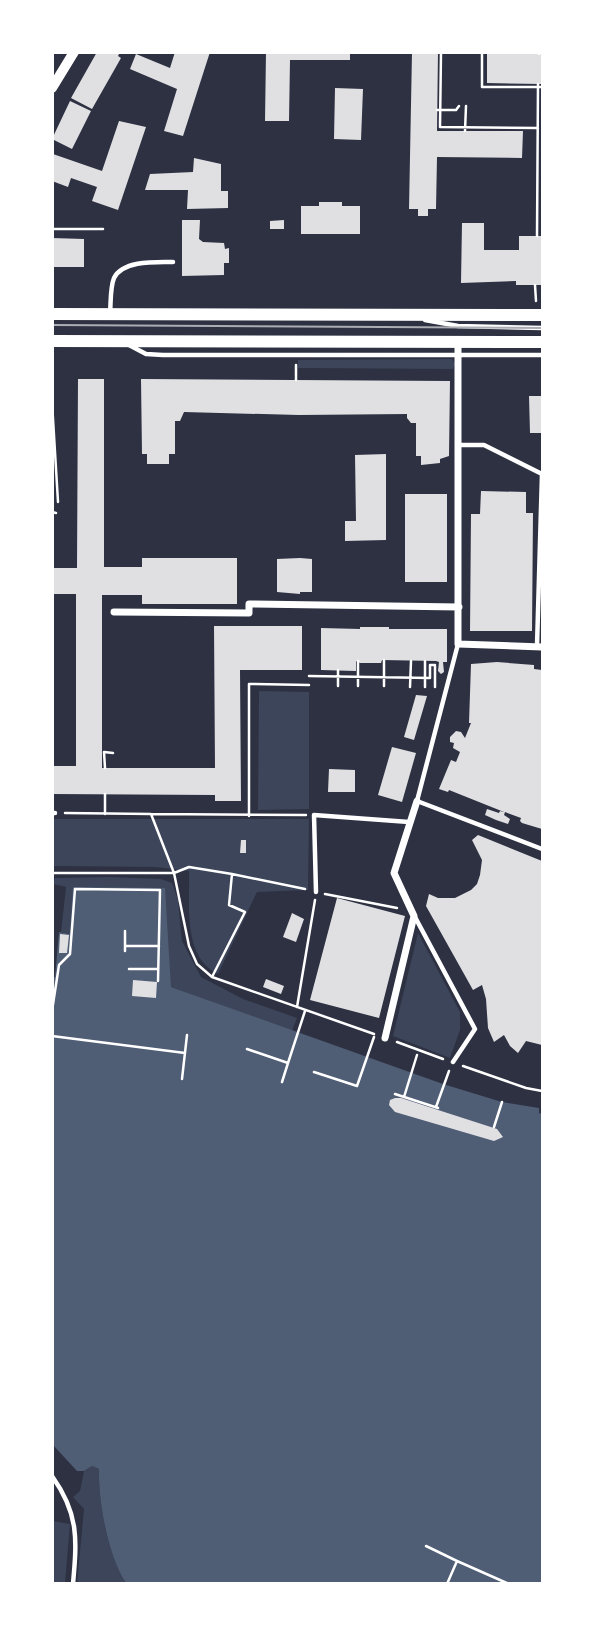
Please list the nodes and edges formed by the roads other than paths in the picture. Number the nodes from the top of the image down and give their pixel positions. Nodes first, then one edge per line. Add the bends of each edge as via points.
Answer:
1 (74, 52) edge
2 (52, 88) edge
3 (173, 262) dead end
4 (384, 313) junction
5 (52, 314) edge
6 (110, 314) junction
7 (539, 315) edge
8 (542, 328) edge
9 (52, 341) edge
10 (118, 341) junction
11 (542, 342) edge
12 (459, 349) junction
13 (542, 355) edge
14 (460, 446) junction
15 (459, 607) junction
16 (114, 612) dead end
17 (458, 645) junction
18 (540, 646) edge
19 (417, 801) junction
20 (410, 822) junction
21 (542, 849) edge
22 (316, 892) road end
23 (413, 914) junction
24 (385, 1038) road end
25 (453, 1062) road end
26 (52, 1476) edge
27 (73, 1584) edge

1 - 2 street
3 - 6 lane via 148,262 118,273
4 - 6 main road
4 - 7 main road
4 - 8 lane via 458,326
5 - 6 main road
9 - 10 main road
10 - 12 main road
10 - 12 lane via 146,354
11 - 12 main road
12 - 13 lane
12 - 14 street
14 - 15 street
14 - 18 lane via 484,445 542,474
15 - 16 street via 249,604 249,613
15 - 17 street
17 - 18 street
17 - 19 lane
19 - 20 street
19 - 21 lane
20 - 22 lane via 314,815
20 - 23 street via 394,873
23 - 24 street
23 - 25 lane via 475,1029
26 - 27 lane via 74,1520

